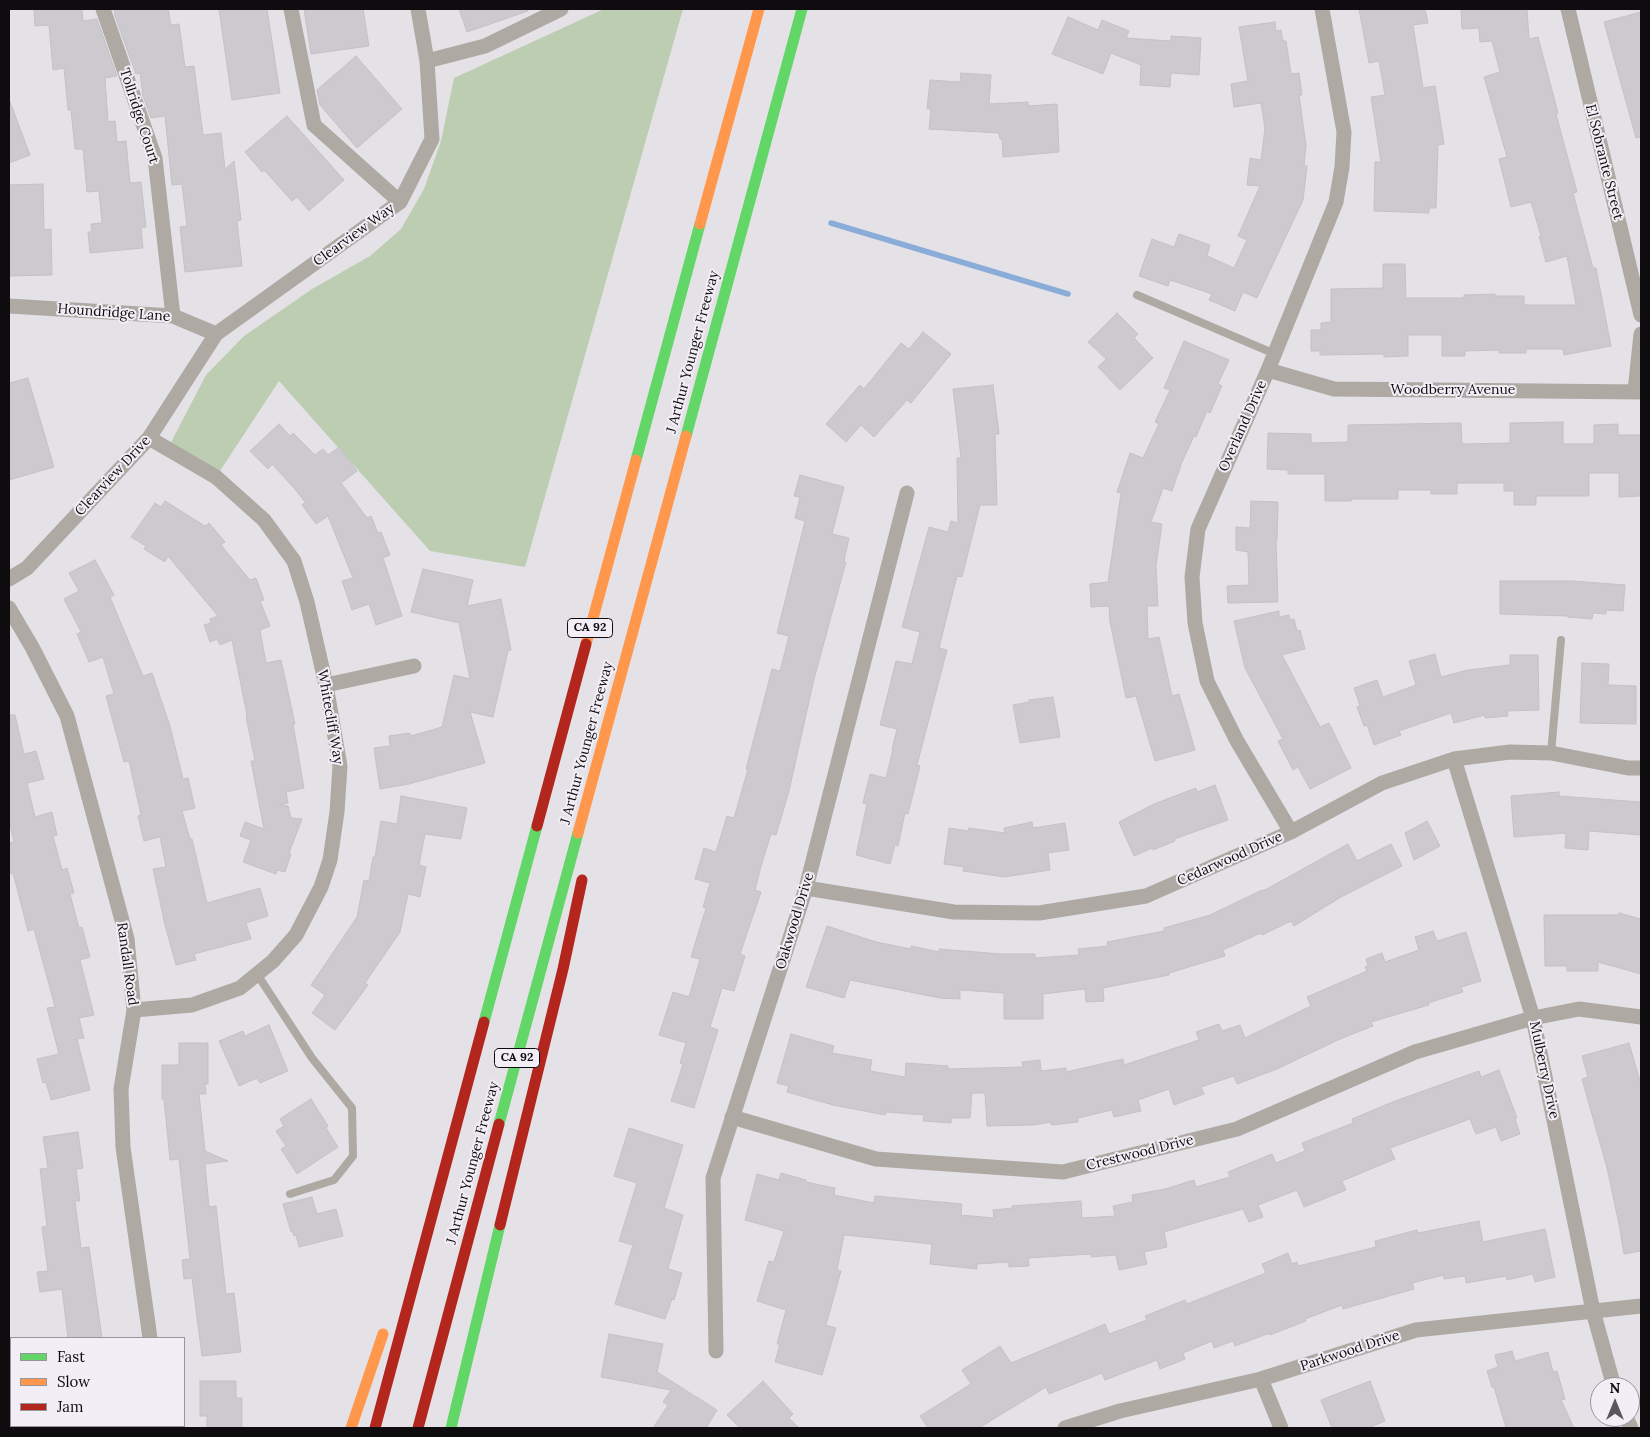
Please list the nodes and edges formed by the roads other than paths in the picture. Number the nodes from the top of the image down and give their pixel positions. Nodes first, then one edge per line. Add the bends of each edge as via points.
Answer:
1 (103, 9) edge
2 (291, 9) edge
3 (418, 9) edge
4 (562, 9) edge
5 (758, 9) edge
6 (803, 9) edge
7 (1322, 9) edge
8 (1568, 9) edge
9 (428, 61) junction
10 (400, 202) junction
11 (1138, 295) dead end
12 (9, 306) edge
13 (1641, 315) edge
14 (174, 316) junction
15 (216, 334) junction
16 (1641, 334) edge
17 (1275, 354) junction
18 (1268, 370) junction
19 (1638, 392) edge
20 (150, 438) junction
21 (907, 493) dead end
22 (9, 578) edge
23 (9, 608) edge
24 (1561, 640) dead end
25 (414, 666) dead end
26 (326, 685) junction
27 (617, 689) junction
28 (1551, 753) junction
29 (1454, 759) junction
30 (1641, 768) edge
31 (593, 822) dead end
32 (1290, 832) junction
33 (584, 870) dead end
34 (806, 888) junction
35 (257, 974) junction
36 (134, 1010) junction
37 (1641, 1017) edge
38 (1533, 1018) junction
39 (732, 1117) junction
40 (290, 1194) dead end
41 (428, 1229) junction
42 (398, 1297) dead end
43 (1641, 1306) edge
44 (1593, 1311) junction
45 (388, 1322) dead end
46 (150, 1337) edge
47 (716, 1351) dead end
48 (1611, 1377) edge
49 (1261, 1379) junction
50 (351, 1428) edge
51 (376, 1428) edge
52 (418, 1428) edge
53 (451, 1428) edge
54 (1066, 1428) edge
55 (1281, 1428) edge

1 - 14 street, Tollridge Court via 155,158
2 - 10 street via 314,125
3 - 9 street, Clearview Way
4 - 9 street via 485,46
5 - 41 highway, J Arthur Younger Freeway / CA 92
6 - 27 highway, J Arthur Younger Freeway / CA 92
7 - 17 street, Overland Drive via 1344,132 1342,167 1336,202
8 - 13 street, El Sobrante Street
9 - 10 street, Clearview Way via 432,139
10 - 15 street, Clearview Way
11 - 17 lane
12 - 14 street, Houndridge Lane
14 - 15 street, Houndridge Lane
15 - 20 street, Clearview Drive
16 - 19 street
17 - 18 street, Overland Drive
18 - 19 street, Woodberry Avenue via 1334,389
18 - 32 street, Overland Drive via 1198,529 1192,577 1194,614 1207,681 1237,741
20 - 22 street, Clearview Drive via 27,568
20 - 26 street, Whitecliff Way via 216,477 264,520 294,561
21 - 34 street, Oakwood Drive
23 - 36 street, Randall Road via 67,716 127,939
24 - 28 lane
25 - 26 street
26 - 35 street, Whitecliff Way via 340,766 330,860 321,887 296,935
27 - 31 highway
27 - 52 highway, J Arthur Younger Freeway / CA 92
28 - 29 street, Cedarwood Drive via 1510,752
28 - 30 street, Cedarwood Drive
29 - 32 street, Cedarwood Drive via 1382,783
29 - 38 street, Mulberry Drive
32 - 34 street, Cedarwood Drive via 1146,896 1039,913 954,912
33 - 53 highway via 563,969
34 - 39 street, Oakwood Drive
35 - 36 street, Whitecliff Way via 240,988 192,1005
35 - 40 lane via 312,1058 352,1108 353,1156 334,1180
36 - 46 street, Randall Road via 121,1089 123,1147
37 - 38 street, Crestwood Drive via 1579,1009
38 - 39 street, Crestwood Drive via 1416,1052 1237,1129 1063,1172 876,1159
38 - 44 street, Mulberry Drive
39 - 47 street, Oakwood Drive via 713,1178
41 - 42 highway
41 - 51 highway, J Arthur Younger Freeway / CA 92
43 - 44 street, Parkwood Drive
44 - 48 street, Mulberry Drive
44 - 49 street, Parkwood Drive via 1416,1330
45 - 50 highway
49 - 54 street, Parkwood Drive via 1120,1411
49 - 55 street

